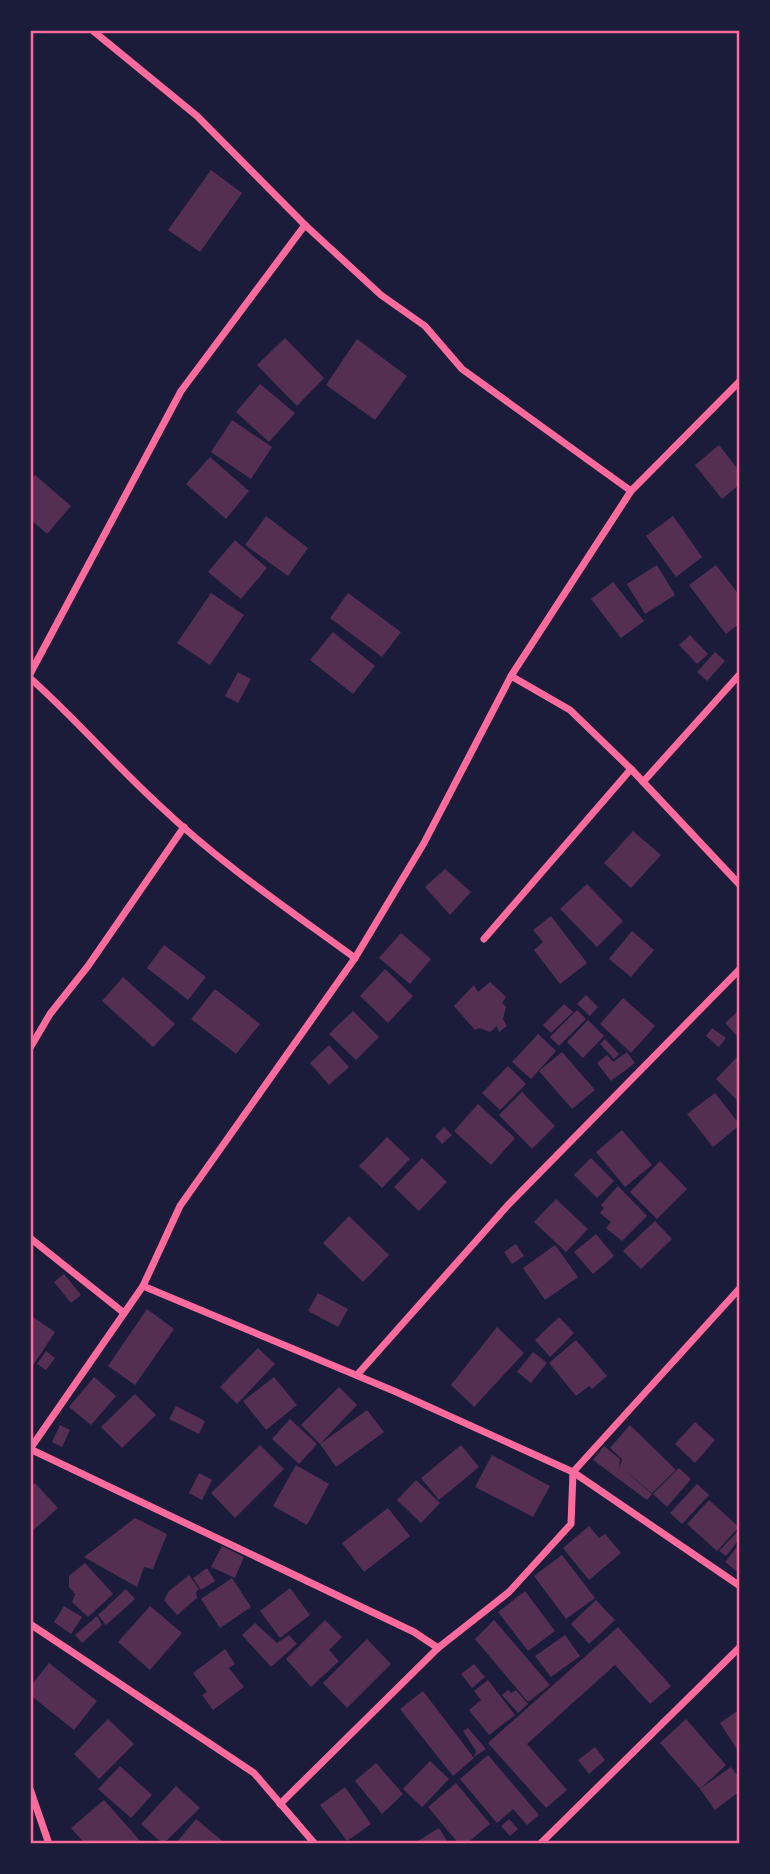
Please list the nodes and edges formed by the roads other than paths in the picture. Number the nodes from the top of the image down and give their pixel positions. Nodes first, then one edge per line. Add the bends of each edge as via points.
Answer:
1 (92, 30) edge
2 (305, 225) junction
3 (740, 381) edge
4 (631, 491) junction
5 (740, 674) edge
6 (30, 676) edge
7 (511, 676) junction
8 (631, 769) junction
9 (643, 782) junction
10 (184, 827) junction
11 (740, 885) edge
12 (484, 939) dead end
13 (355, 958) junction
14 (740, 969) edge
15 (30, 1048) edge
16 (30, 1238) edge
17 (143, 1286) junction
18 (740, 1288) edge
19 (124, 1313) junction
20 (357, 1375) junction
21 (30, 1449) edge
22 (573, 1472) junction
23 (740, 1586) edge
24 (30, 1624) edge
25 (740, 1647) edge
26 (438, 1648) junction
27 (30, 1789) edge
28 (280, 1804) junction
29 (49, 1844) edge
30 (315, 1844) edge
31 (540, 1844) edge

1 - 2 street via 197,116
2 - 4 street via 381,295 425,326 462,369
2 - 6 street via 181,391
3 - 4 street
4 - 7 street
5 - 9 street
6 - 10 street
7 - 8 street via 570,710
7 - 13 street via 424,843
8 - 9 street
8 - 12 street
9 - 11 street
10 - 13 street via 233,870
10 - 15 street
13 - 17 street via 180,1206
14 - 20 street via 508,1205
16 - 19 street
17 - 19 street
17 - 20 street
18 - 22 street
19 - 21 street
20 - 22 street
21 - 26 street via 414,1632
22 - 23 street
22 - 26 street via 572,1524 509,1592
24 - 28 street via 254,1773
25 - 31 street
26 - 28 street
27 - 29 street
28 - 30 street

